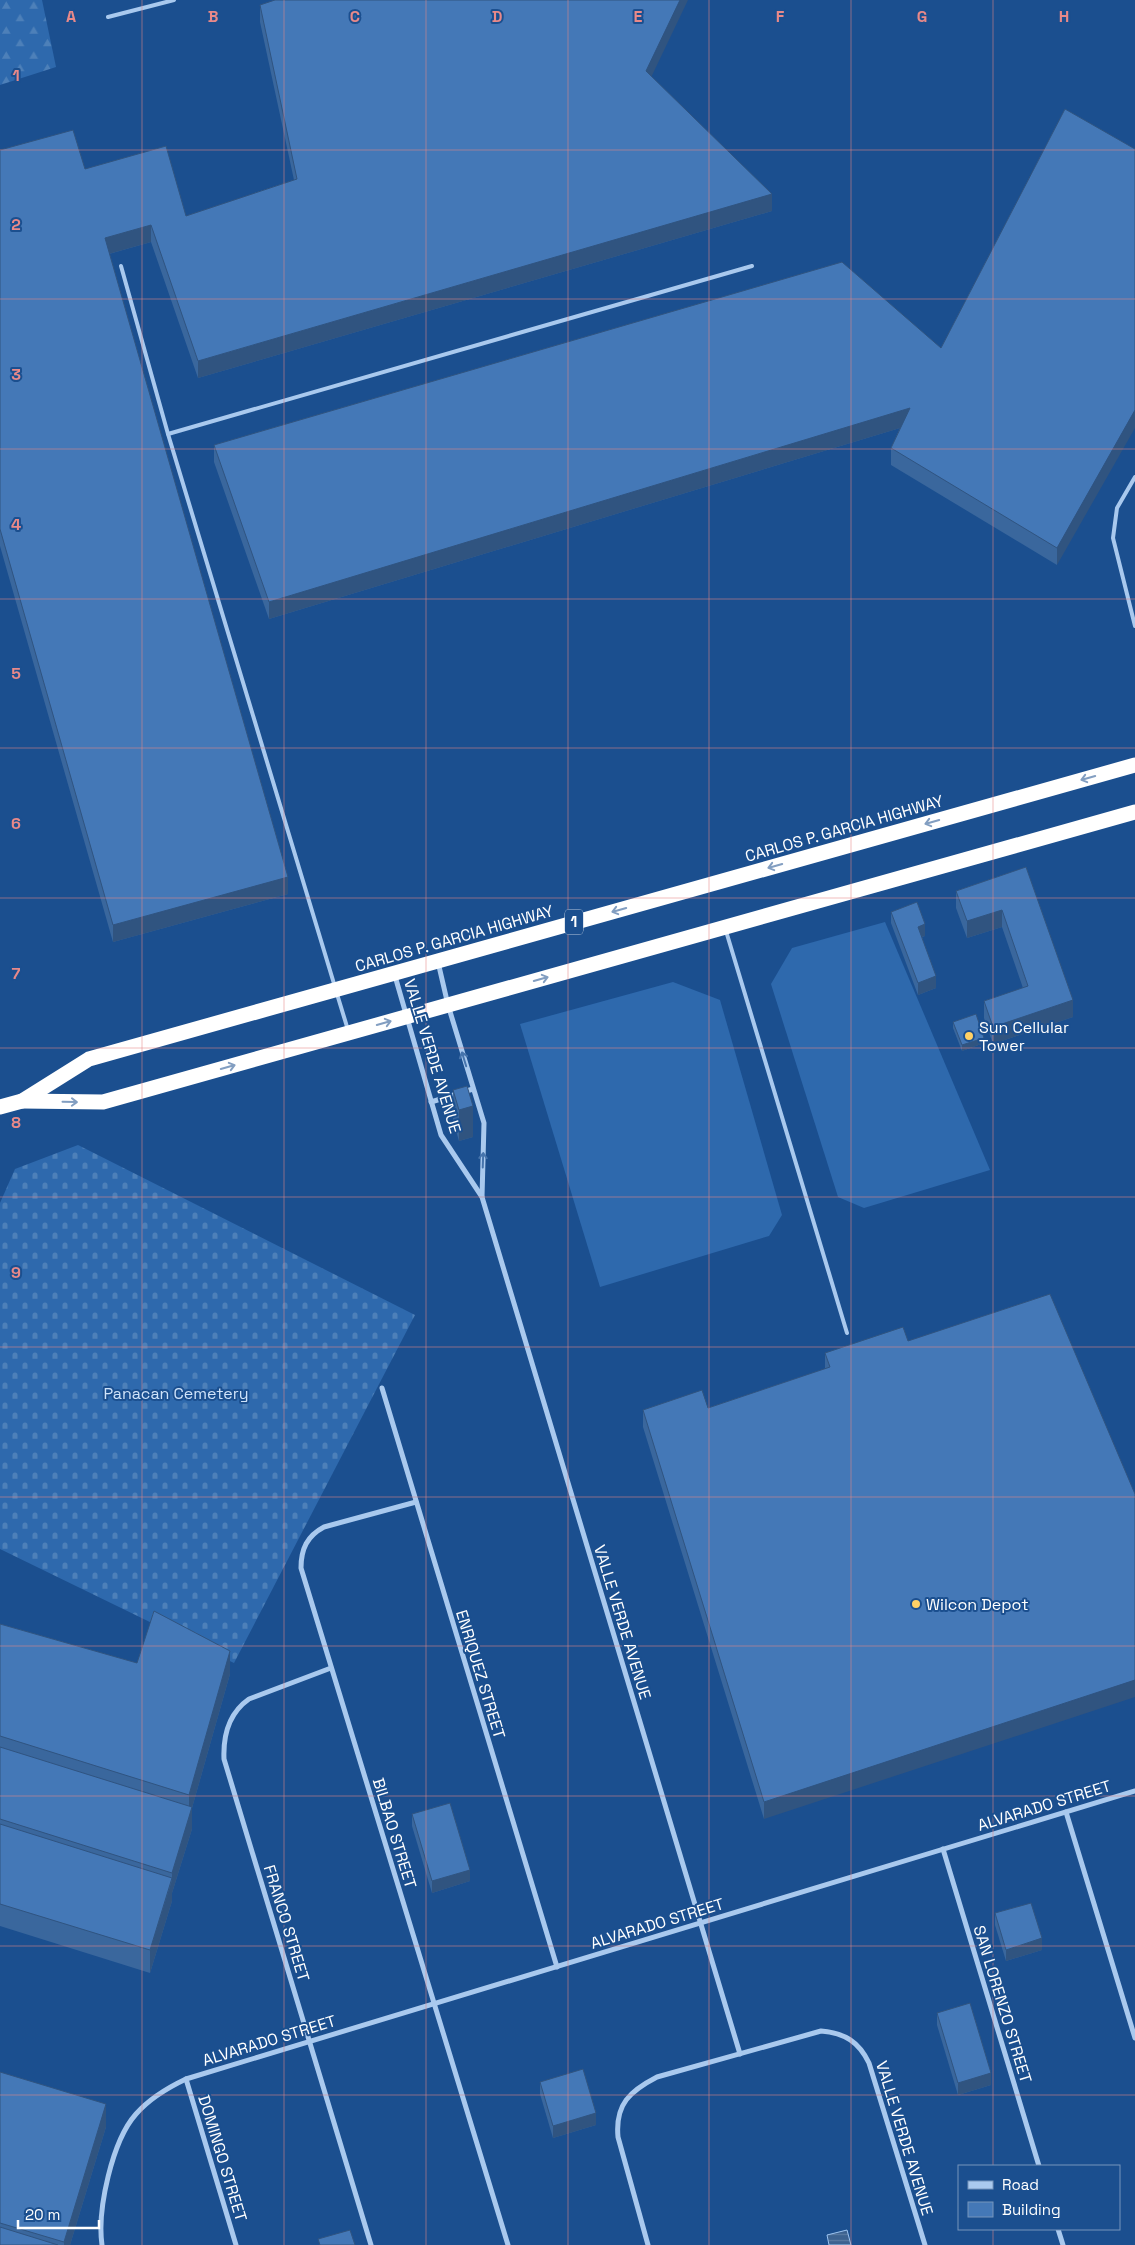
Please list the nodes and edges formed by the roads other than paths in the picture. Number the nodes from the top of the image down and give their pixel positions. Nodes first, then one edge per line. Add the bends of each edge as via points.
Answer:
1 (174, 0) edge
2 (108, 17) dead end
3 (121, 266) dead end
4 (752, 266) dead end
5 (168, 434) junction
6 (1135, 477) edge
7 (1135, 626) edge
8 (1135, 765) edge
9 (1135, 812) edge
10 (725, 927) junction
11 (438, 961) junction
12 (394, 973) junction
13 (335, 990) junction
14 (448, 1005) junction
15 (406, 1017) junction
16 (349, 1033) junction
17 (474, 1089) junction
18 (22, 1100) junction
19 (431, 1102) junction
20 (0, 1107) edge
21 (482, 1197) junction
22 (847, 1333) dead end
23 (382, 1388) dead end
24 (416, 1502) junction
25 (332, 1668) junction
26 (1135, 1791) edge
27 (1066, 1812) junction
28 (943, 1849) junction
29 (700, 1923) junction
30 (557, 1966) junction
31 (434, 2004) junction
32 (1135, 2038) edge
33 (309, 2041) junction
34 (740, 2054) junction
35 (186, 2079) junction
36 (1039, 2165) edge
37 (1058, 2230) edge
38 (102, 2245) edge
39 (236, 2245) edge
40 (371, 2245) edge
41 (508, 2245) edge
42 (648, 2245) edge
43 (924, 2245) edge
44 (1063, 2245) edge

1 - 2 lane
3 - 5 lane
4 - 5 lane
5 - 13 lane
6 - 7 lane via 1117,508 1113,538
8 -> 11 highway, CARLOS P. GARCIA HIGHWAY / 1
9 - 10 highway, CARLOS P. GARCIA HIGHWAY / 1
14 -> 10 highway, CARLOS P. GARCIA HIGHWAY / 1
10 - 22 lane
11 - 12 highway, CARLOS P. GARCIA HIGHWAY / 1
11 - 14 street, VALLE VERDE AVENUE
12 - 13 highway, CARLOS P. GARCIA HIGHWAY / 1
12 - 15 street, VALLE VERDE AVENUE
13 - 16 lane
13 - 18 highway, CARLOS P. GARCIA HIGHWAY / 1 via 89,1059
14 - 15 highway, CARLOS P. GARCIA HIGHWAY / 1
17 -> 14 street, VALLE VERDE AVENUE
16 -> 15 highway, CARLOS P. GARCIA HIGHWAY / 1
15 - 19 street, VALLE VERDE AVENUE
18 -> 16 highway, CARLOS P. GARCIA HIGHWAY / 1 via 103,1102
17 - 19 street
21 -> 17 street, VALLE VERDE AVENUE via 484,1123
18 - 20 highway, CARLOS P. GARCIA HIGHWAY / 1
19 - 21 street, VALLE VERDE AVENUE via 441,1135
21 - 29 street, VALLE VERDE AVENUE
23 - 24 street, ENRIQUEZ STREET
24 - 25 street, BILBAO STREET via 324,1527 306,1542 301,1568
24 - 30 street, ENRIQUEZ STREET
25 - 31 street, BILBAO STREET
25 - 33 street, FRANCO STREET via 242,1704 229,1722 224,1748 224,1759
26 - 27 street, ALVARADO STREET
27 - 28 street, ALVARADO STREET
27 - 32 street
28 - 29 street, ALVARADO STREET
28 - 36 street, SAN LORENZO STREET
29 - 30 street, ALVARADO STREET
29 - 34 street, VALLE VERDE AVENUE
30 - 31 street, ALVARADO STREET
31 - 33 street, ALVARADO STREET
31 - 41 street, BILBAO STREET
33 - 35 street, ALVARADO STREET
33 - 40 street, FRANCO STREET
34 - 42 street, VALLE VERDE AVENUE via 657,2077 640,2086 622,2106 617,2121 618,2137
34 - 43 street, VALLE VERDE AVENUE via 821,2031 845,2036 864,2051
35 - 38 street, ALVARADO STREET via 151,2099 135,2115 124,2133 110,2169 102,2205
35 - 39 street, DOMINGO STREET
37 - 44 street

